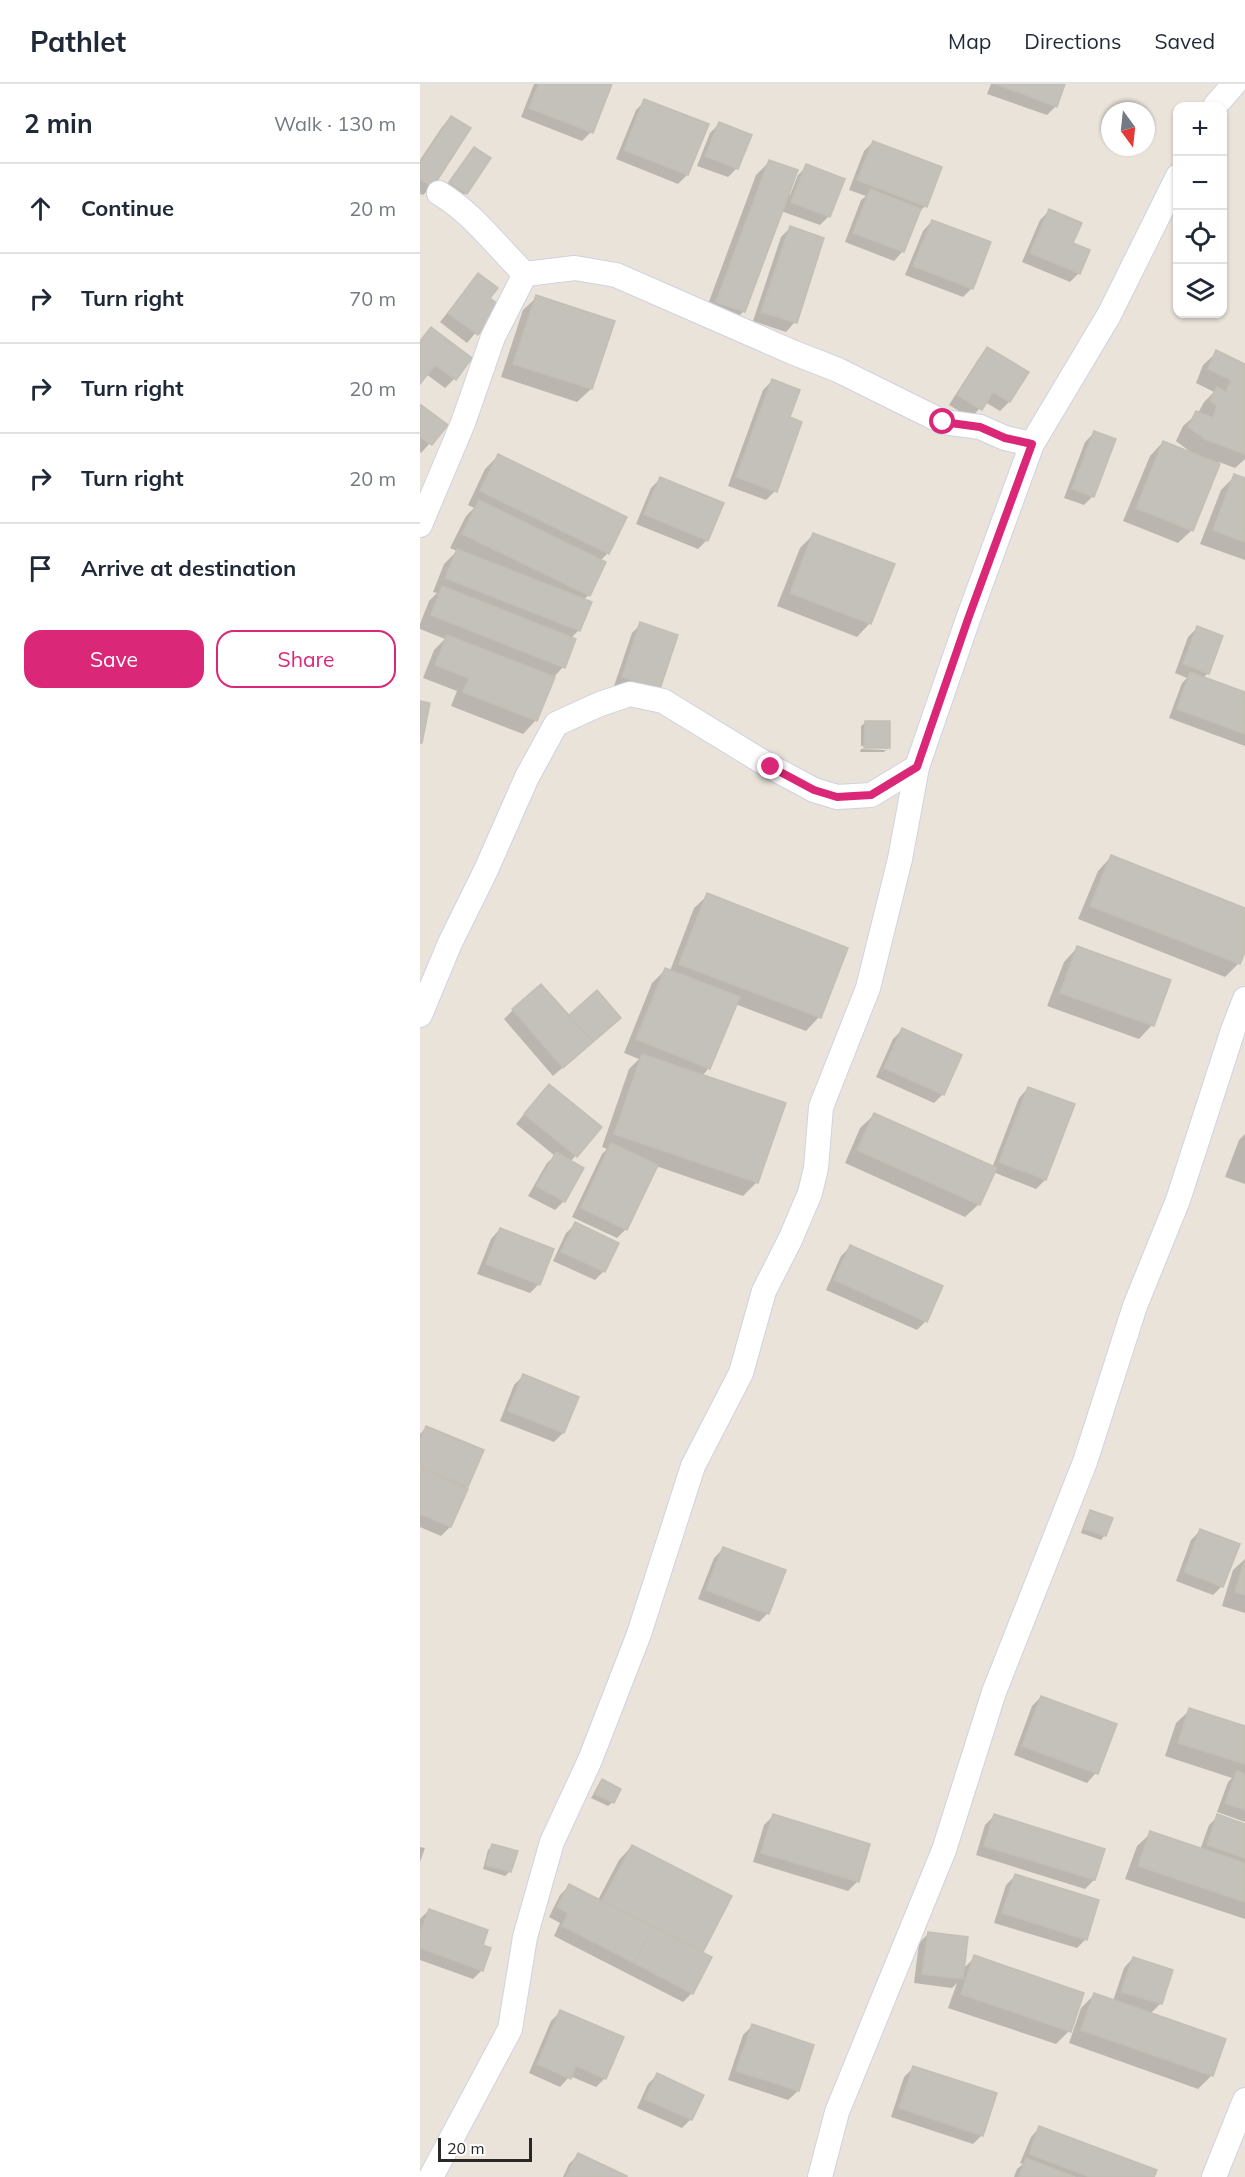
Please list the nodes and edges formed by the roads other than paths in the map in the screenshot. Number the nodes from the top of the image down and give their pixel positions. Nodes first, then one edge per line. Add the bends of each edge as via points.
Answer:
1 (1234, 84) edge
2 (1218, 102) edge
3 (1173, 186) edge
4 (439, 193) dead end
5 (525, 274) junction
6 (1032, 444) junction
7 (420, 525) edge
8 (917, 767) junction
9 (1245, 999) edge
10 (420, 1015) edge
11 (1245, 2100) edge
12 (431, 2177) edge
13 (819, 2177) edge
14 (1214, 2177) edge

1 - 2 street
3 - 6 street via 1109,315
4 - 5 street via 477,221
5 - 6 street via 575,268 616,275 838,370 943,422 980,427
5 - 7 street via 493,337 463,423
6 - 8 street
8 - 10 street via 871,795 837,797 814,790 771,767 663,701 630,694 556,724 527,777
8 - 12 street via 900,859 868,988 821,1107 810,1193 764,1291 741,1373 693,1466 639,1634 552,1842 525,1937 510,2029
9 - 13 street via 1178,1200 1135,1306 1084,1462 994,1692 944,1850 837,2112
11 - 14 street

